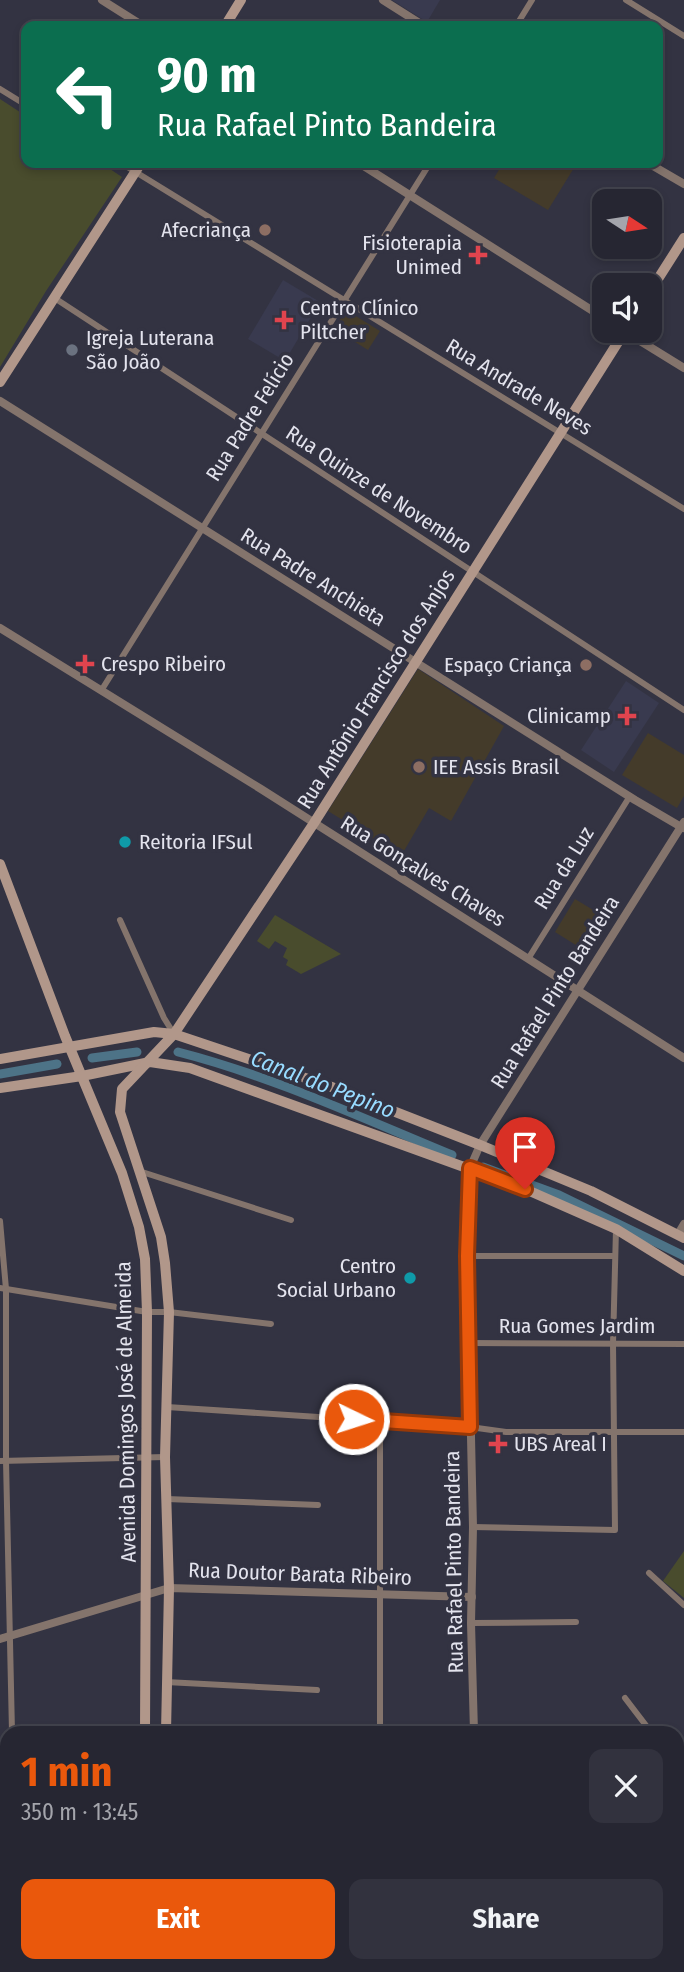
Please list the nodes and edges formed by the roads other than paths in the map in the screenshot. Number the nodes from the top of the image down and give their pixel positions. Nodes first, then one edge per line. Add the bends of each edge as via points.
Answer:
1 (102, 0) edge
2 (241, 0) edge
3 (383, 0) edge
4 (532, 0) edge
5 (626, 0) edge
6 (135, 21) edge
7 (228, 21) edge
8 (416, 21) edge
9 (519, 21) edge
10 (660, 21) edge
11 (663, 23) edge
12 (684, 36) edge
13 (0, 89) edge
14 (21, 102) edge
15 (137, 168) edge
16 (140, 168) edge
17 (367, 168) edge
18 (427, 168) edge
19 (657, 168) edge
20 (684, 184) edge
21 (410, 195) junction
22 (684, 238) edge
23 (662, 273) edge
24 (56, 299) junction
25 (344, 301) junction
26 (592, 310) edge
27 (617, 343) edge
28 (644, 343) edge
29 (684, 368) edge
30 (0, 382) edge
31 (0, 401) edge
32 (561, 432) junction
33 (260, 433) junction
34 (684, 509) edge
35 (201, 528) junction
36 (473, 572) junction
37 (0, 628) edge
38 (416, 661) junction
39 (101, 691) junction
40 (684, 710) edge
41 (630, 796) junction
42 (314, 823) junction
43 (683, 825) edge
44 (0, 864) edge
45 (3, 882) edge
46 (120, 920) dead end
47 (528, 959) junction
48 (577, 991) junction
49 (174, 1034) junction
50 (69, 1046) junction
51 (684, 1058) edge
52 (0, 1059) edge
53 (150, 1062) junction
54 (82, 1076) junction
55 (0, 1088) edge
56 (480, 1145) junction
57 (470, 1168) junction
58 (139, 1170) junction
59 (290, 1220) dead end
60 (0, 1221) edge
61 (684, 1224) edge
62 (616, 1229) junction
63 (681, 1236) edge
64 (467, 1256) junction
65 (614, 1256) junction
66 (684, 1271) edge
67 (3, 1289) edge
68 (147, 1312) junction
69 (169, 1312) junction
70 (271, 1324) dead end
71 (469, 1343) junction
72 (613, 1343) junction
73 (684, 1344) edge
74 (167, 1407) junction
75 (380, 1421) junction
76 (470, 1427) junction
77 (614, 1432) junction
78 (684, 1432) edge
79 (165, 1457) junction
80 (147, 1458) junction
81 (3, 1461) edge
82 (167, 1499) junction
83 (318, 1505) dead end
84 (472, 1527) junction
85 (649, 1573) dead end
86 (169, 1588) junction
87 (379, 1594) junction
88 (147, 1595) junction
89 (472, 1597) junction
90 (684, 1605) edge
91 (576, 1622) dead end
92 (471, 1623) junction
93 (10, 1636) junction
94 (0, 1639) edge
95 (166, 1682) junction
96 (317, 1690) dead end
97 (625, 1698) dead end
98 (12, 1726) edge
99 (145, 1726) edge
100 (166, 1726) edge
101 (380, 1726) edge
102 (474, 1726) edge
103 (646, 1726) edge

1 - 6 street
2 - 7 main road
3 - 8 street
4 - 9 street
5 - 10 street
11 - 12 street
13 - 14 street
15 - 24 main road
16 - 25 street, Rua Andrade Neves
17 - 21 street
18 - 21 street, Rua Padre Felício
19 - 20 street
21 - 25 street, Rua Padre Felício
21 - 26 street
22 - 23 main road
24 - 30 main road
24 - 33 street, Rua Quinze de Novembro
25 - 32 street, Rua Andrade Neves
25 - 33 street, Rua Padre Felício
27 - 32 main road, Rua Antônio Francisco dos Anjos
28 - 29 street
31 - 35 street, Rua Padre Anchieta
32 - 34 street, Rua Andrade Neves
32 - 36 main road, Rua Antônio Francisco dos Anjos
33 - 35 street, Rua Padre Felício
33 - 36 street, Rua Quinze de Novembro
35 - 38 street, Rua Padre Anchieta
35 - 39 street, Rua Padre Felício
36 - 38 main road, Rua Antônio Francisco dos Anjos
36 - 40 street, Rua Quinze de Novembro
37 - 39 street, Rua Gonçalves Chaves
38 - 41 street, Rua Padre Anchieta
38 - 42 main road, Rua Antônio Francisco dos Anjos
39 - 42 street, Rua Gonçalves Chaves
41 - 43 street, Rua Padre Anchieta
41 - 47 street, Rua da Luz
42 - 47 street, Rua Gonçalves Chaves
42 - 49 main road, Rua Antônio Francisco dos Anjos
43 - 48 street, Rua Rafael Pinto Bandeira
44 - 45 main road, Avenida Domingos José de Almeida
45 - 50 main road, Avenida Domingos José de Almeida
46 - 49 street
47 - 48 street, Rua Gonçalves Chaves
48 - 51 street, Rua Gonçalves Chaves
48 - 56 street, Rua Rafael Pinto Bandeira
49 - 50 main road via 154,1032
49 - 53 main road, Rua Antônio Francisco dos Anjos
49 - 56 main road via 328,1086
50 - 52 main road
50 - 54 main road, Avenida Domingos José de Almeida
53 - 54 main road
53 - 57 main road via 190,1068
53 - 58 main road, Avenida Domingos José de Almeida via 122,1089 120,1100
54 - 55 main road
54 - 68 main road, Avenida Domingos José de Almeida via 139,1227
56 - 57 street, Rua Rafael Pinto Bandeira
56 - 63 main road via 591,1191
57 - 62 main road
57 - 64 street, Rua Rafael Pinto Bandeira
58 - 59 street
58 - 69 main road, Avenida Domingos José de Almeida via 161,1237
60 - 67 street
61 - 63 street
62 - 65 street
62 - 66 main road
64 - 65 street
64 - 71 street, Rua Rafael Pinto Bandeira
65 - 72 street
67 - 68 street
67 - 81 street
68 - 69 street
68 - 80 main road, Avenida Domingos José de Almeida
69 - 70 street
69 - 74 main road, Avenida Domingos José de Almeida
71 - 72 street, Rua Gomes Jardim
71 - 76 street, Rua Rafael Pinto Bandeira
72 - 73 street, Rua Gomes Jardim
72 - 77 street
74 - 75 street
74 - 79 main road, Avenida Domingos José de Almeida
75 - 76 street
75 - 87 street
76 - 77 street via 506,1432
76 - 84 street, Rua Rafael Pinto Bandeira
77 - 78 street
77 - 84 street via 615,1530
79 - 80 street
79 - 82 main road, Avenida Domingos José de Almeida
80 - 81 street
80 - 88 main road, Avenida Domingos José de Almeida
81 - 93 street
82 - 83 street
82 - 86 main road, Avenida Domingos José de Almeida
84 - 89 street, Rua Rafael Pinto Bandeira
85 - 90 street
86 - 87 street, Rua Doutor Barata Ribeiro
86 - 88 street, Rua Doutor Barata Ribeiro
86 - 95 main road, Avenida Domingos José de Almeida
87 - 89 street, Rua Doutor Barata Ribeiro
87 - 101 street
88 - 93 street, Rua Doutor Barata Ribeiro
88 - 99 main road, Avenida Domingos José de Almeida
89 - 92 street, Rua Rafael Pinto Bandeira
91 - 92 street
92 - 102 street, Rua Rafael Pinto Bandeira
93 - 94 street, Rua Doutor Barata Ribeiro
93 - 98 street
95 - 96 street
95 - 100 main road, Avenida Domingos José de Almeida
97 - 103 street

